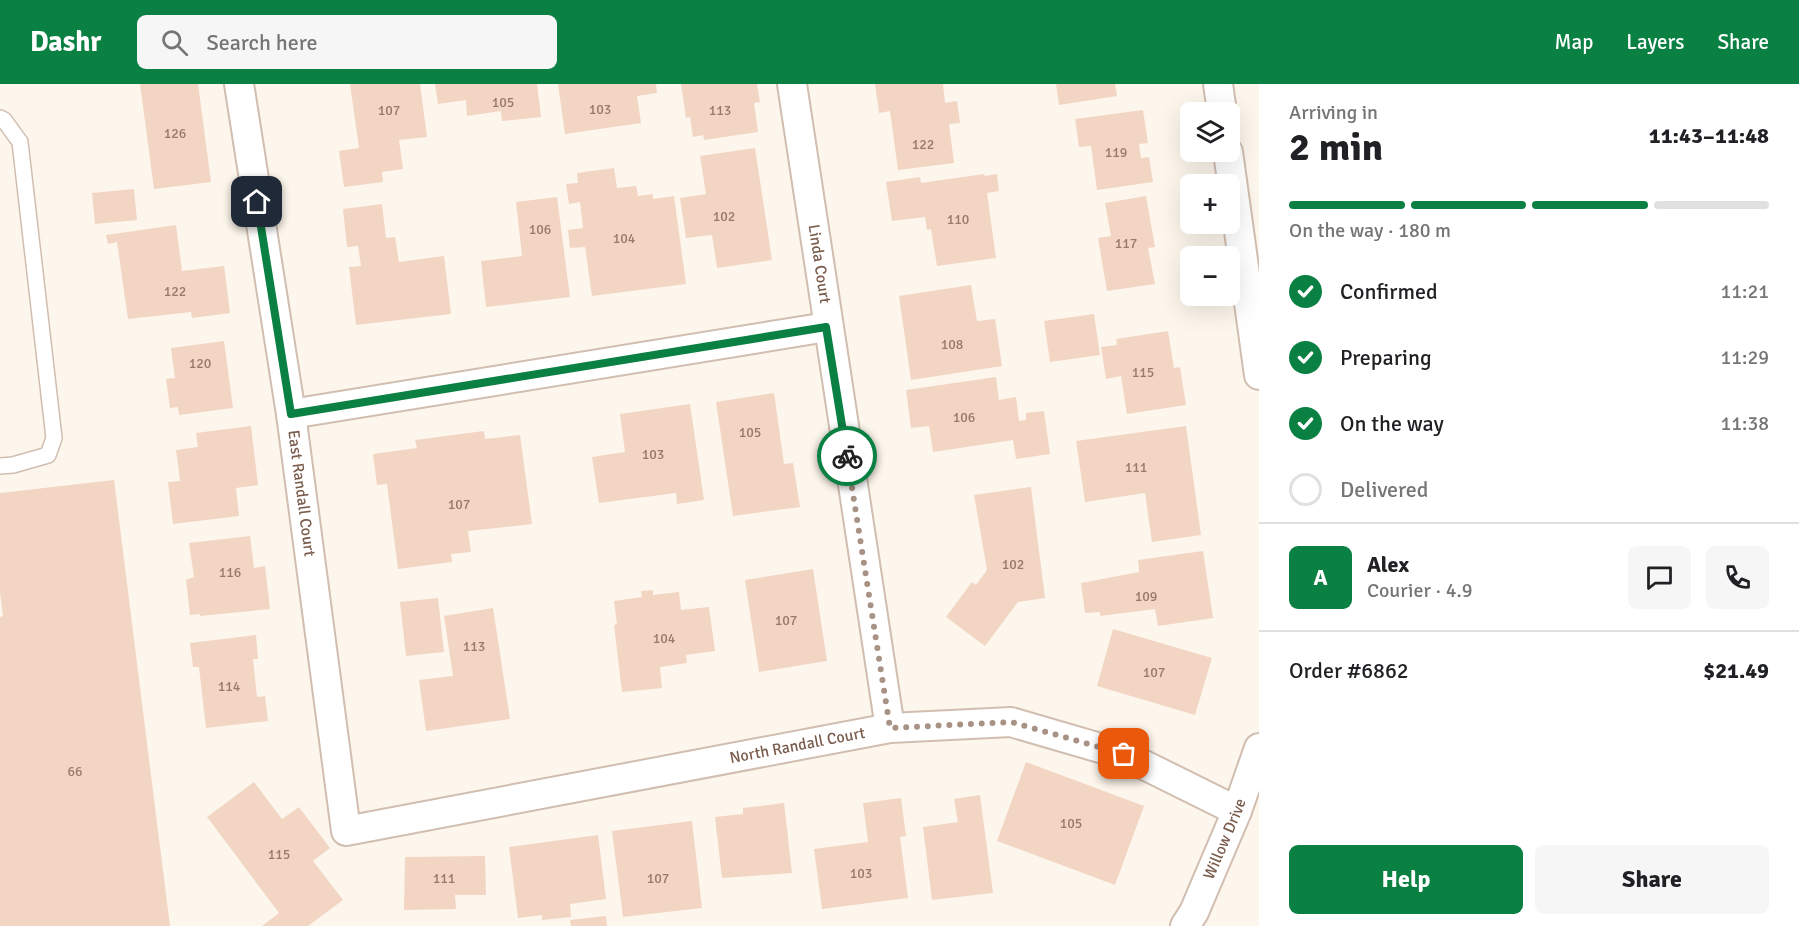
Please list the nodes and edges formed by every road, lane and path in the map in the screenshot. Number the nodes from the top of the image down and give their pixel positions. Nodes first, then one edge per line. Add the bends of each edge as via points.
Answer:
1 (239, 84) edge
2 (792, 84) edge
3 (1218, 84) edge
4 (1221, 102) edge
5 (0, 118) edge
6 (1230, 162) edge
7 (826, 327) junction
8 (1257, 345) edge
9 (1259, 375) edge
10 (291, 414) junction
11 (0, 466) edge
12 (890, 728) junction
13 (1259, 748) edge
14 (1237, 811) junction
15 (346, 831) joint
16 (1185, 926) edge

1 - 10 street, East Randall Court
2 - 7 street, Linda Court
3 - 4 street
5 - 11 lane via 20,142 54,438 48,455
6 - 8 street
7 - 10 street
7 - 12 street, Linda Court
8 - 9 street
10 - 15 street, East Randall Court
12 - 14 street, North Randall Court via 1011,722 1124,754
12 - 15 street, North Randall Court
13 - 14 street, Willow Drive
14 - 16 street, Willow Drive

